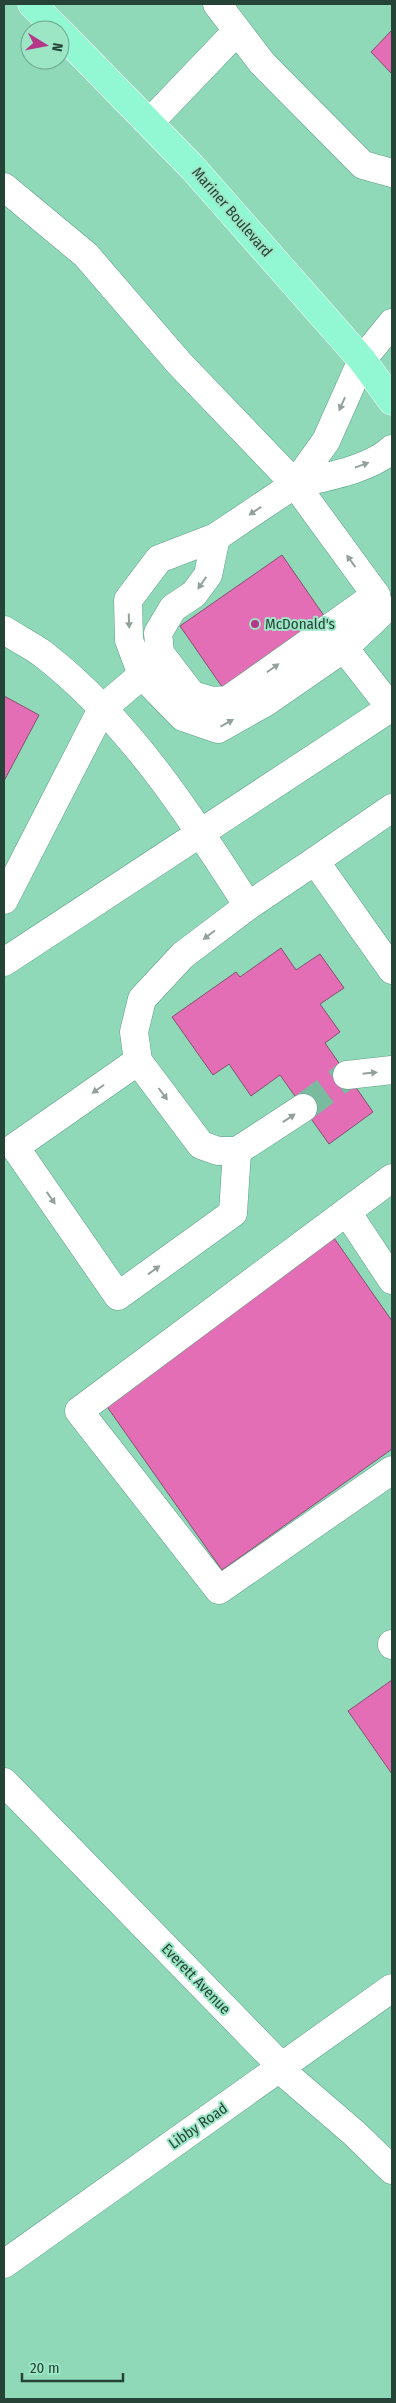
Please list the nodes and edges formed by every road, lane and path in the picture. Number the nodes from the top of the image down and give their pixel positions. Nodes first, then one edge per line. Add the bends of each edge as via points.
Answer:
1 (32, 4) edge
2 (222, 6) edge
3 (48, 20) edge
4 (237, 31) junction
5 (70, 42) edge
6 (149, 123) junction
7 (392, 173) edge
8 (4, 187) edge
9 (392, 323) edge
10 (362, 360) junction
11 (392, 401) edge
12 (392, 450) edge
13 (295, 484) junction
14 (216, 537) junction
15 (376, 595) junction
16 (4, 630) edge
17 (344, 648) junction
18 (142, 676) junction
19 (392, 708) edge
20 (102, 709) junction
21 (392, 808) edge
22 (202, 832) junction
23 (315, 861) junction
24 (4, 900) edge
25 (248, 906) junction
26 (4, 962) edge
27 (392, 970) edge
28 (138, 1061) junction
29 (392, 1070) edge
30 (348, 1075) tunnel mouth
31 (303, 1108) tunnel mouth
32 (237, 1151) junction
33 (392, 1178) edge
34 (347, 1212) junction
35 (392, 1280) edge
36 (392, 1470) edge
37 (4, 1782) edge
38 (392, 1988) edge
39 (282, 2067) junction
40 (392, 2170) edge
41 (4, 2264) edge

1 - 3 main road, Mariner Boulevard
2 - 4 street
4 - 6 street
4 - 7 street via 262,63 363,165
5 - 6 main road, Mariner Boulevard
6 - 10 main road, Mariner Boulevard via 192,167
8 - 13 street via 86,255 179,363
9 - 10 street
10 - 11 main road, Mariner Boulevard
10 -> 13 street via 326,441
13 -> 12 street via 335,475 383,457
13 -> 14 street
15 -> 13 street
14 -> 15 street via 208,575 194,594 173,608 158,633 160,653 192,695 212,701 228,700
14 -> 18 street via 159,560 128,600 129,640
15 - 17 street via 380,614
16 - 20 street via 42,653
18 -> 17 street via 183,717 218,729 266,702
17 - 19 street
18 - 20 street
19 - 22 street
20 - 22 street via 117,722
20 - 24 street
21 - 23 street
22 - 25 street
22 - 26 street
23 - 25 street
23 - 27 street
25 -> 28 street via 183,955 142,999 134,1032
28 -> 32 street via 201,1145 218,1151
28 -> 32 street via 16,1147 118,1296 233,1213
30 -> 29 street
32 -> 31 street
33 - 34 street
34 - 35 street
34 - 36 street via 79,1411 219,1590
37 - 39 street, Everett Avenue
38 - 39 street, Libby Road
39 - 40 street, Everett Avenue
39 - 41 street, Libby Road

